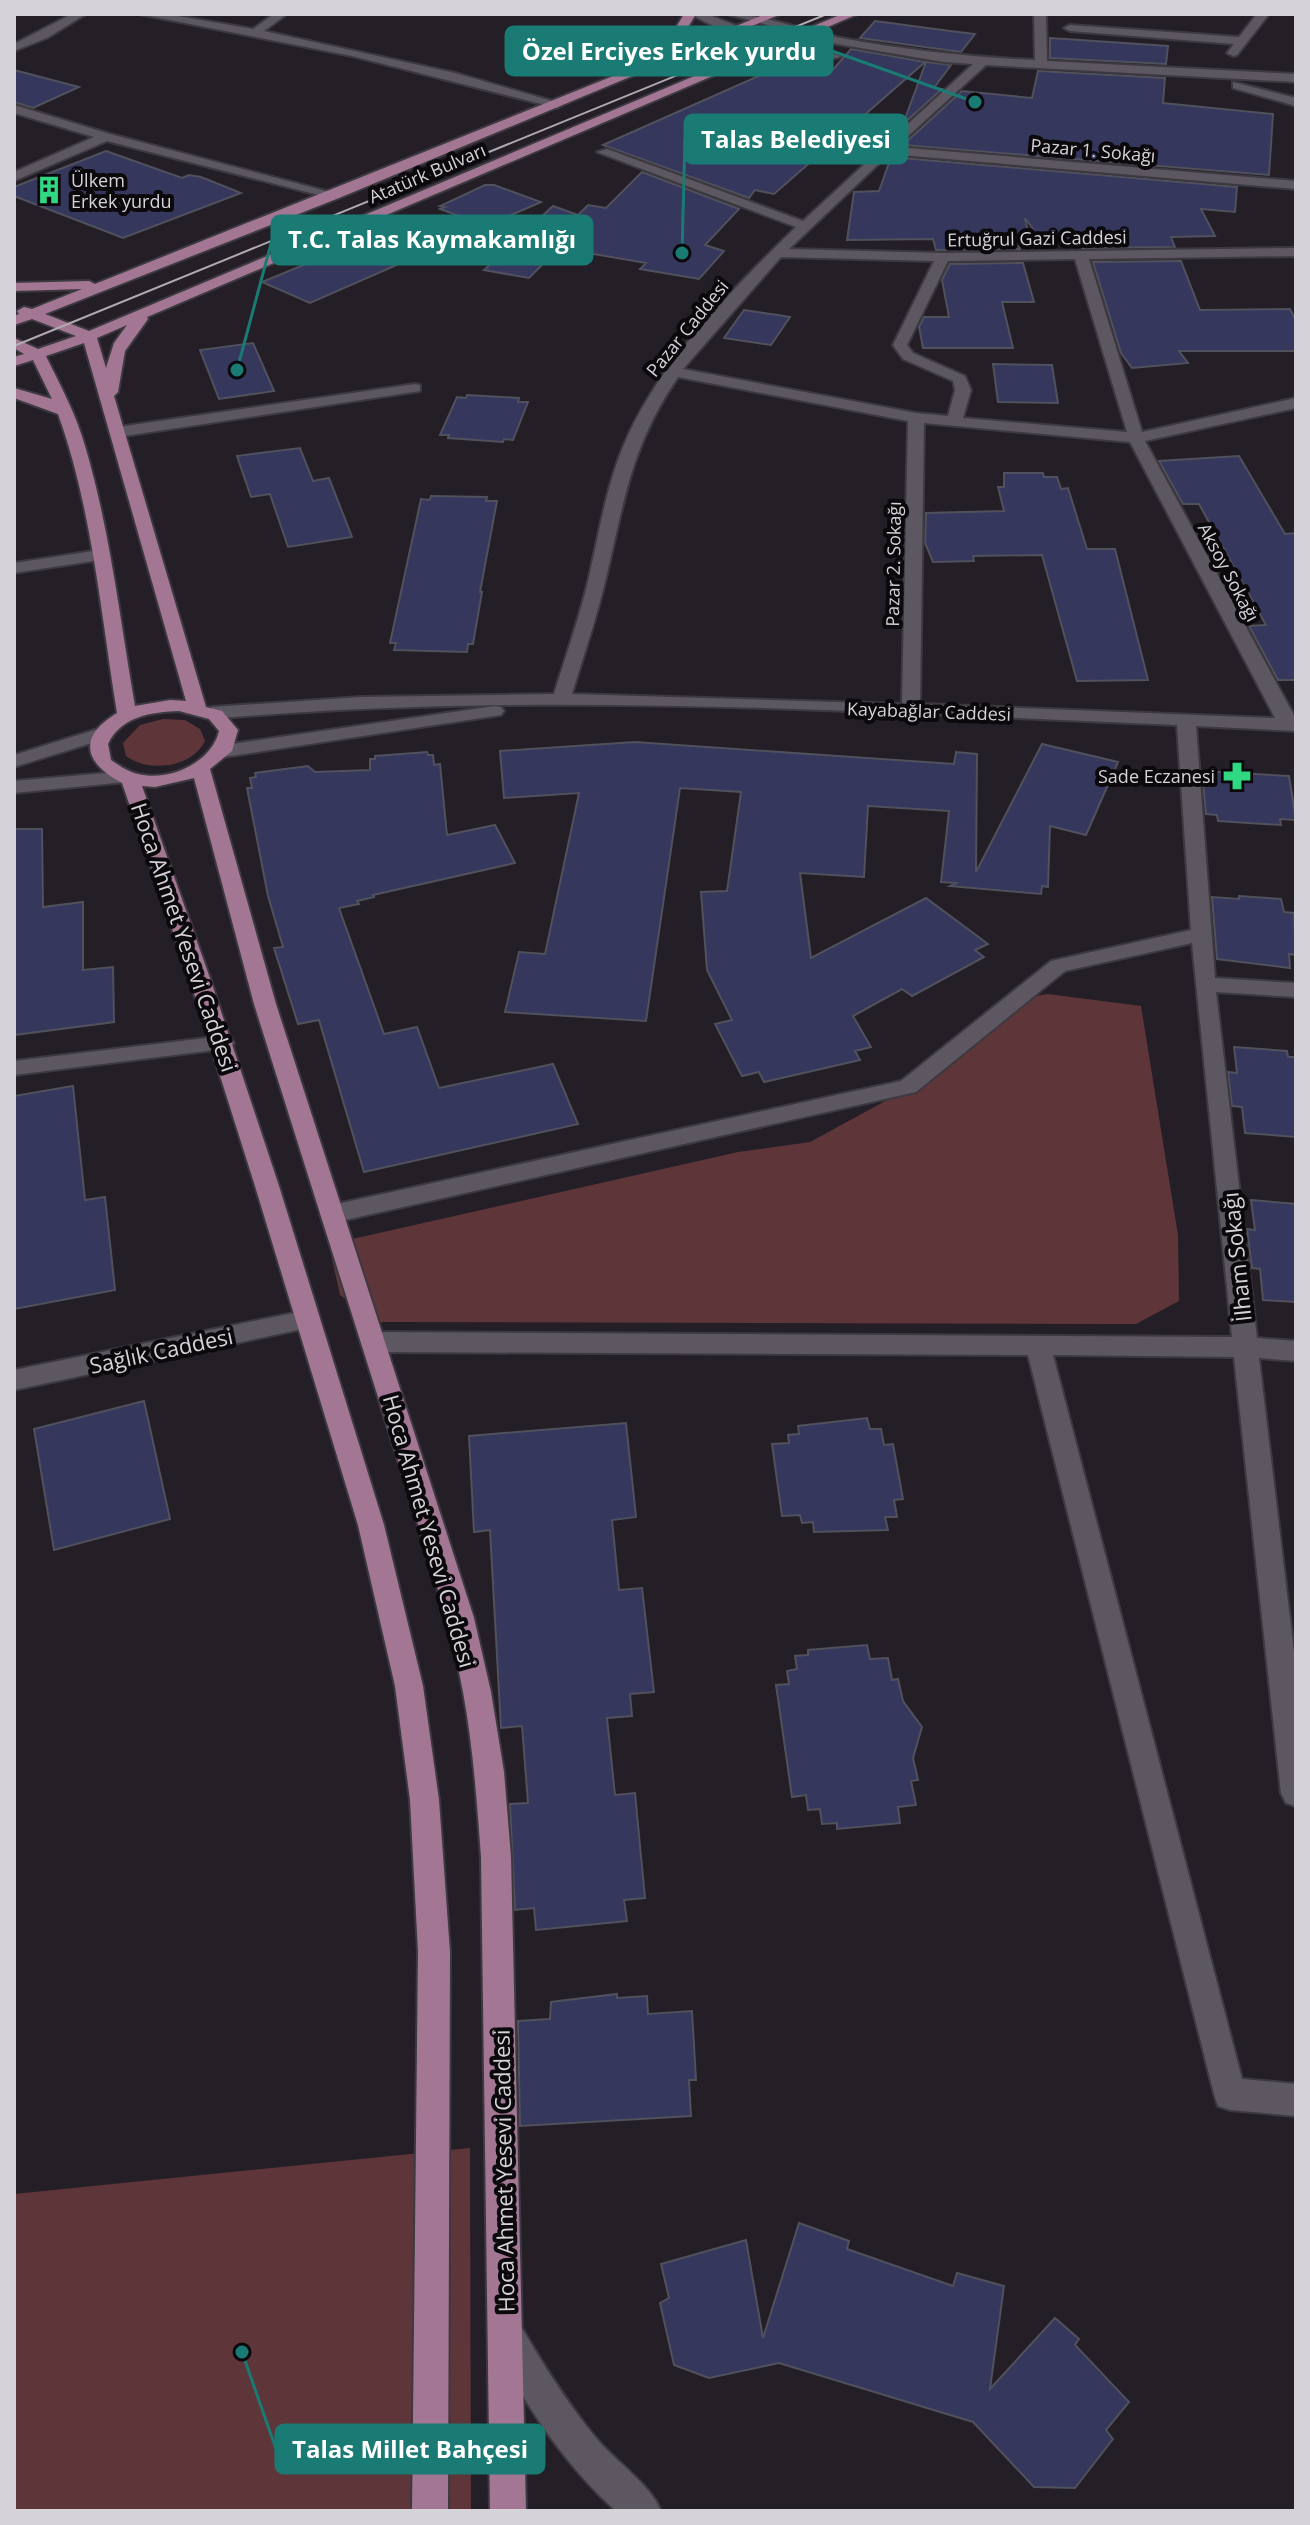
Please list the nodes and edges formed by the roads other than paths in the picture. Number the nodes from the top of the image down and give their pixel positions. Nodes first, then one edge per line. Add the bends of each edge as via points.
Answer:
1 (80, 14) edge
2 (145, 14) edge
3 (281, 14) edge
4 (690, 14) edge
5 (698, 14) edge
6 (733, 14) edge
7 (775, 14) edge
8 (852, 14) edge
9 (1040, 14) edge
10 (1263, 14) edge
11 (758, 21) junction
12 (826, 25) junction
13 (1070, 28) dead end
14 (257, 31) junction
15 (28, 32) dead end
16 (732, 32) junction
17 (802, 34) junction
18 (43, 36) junction
19 (837, 41) junction
20 (1242, 41) junction
21 (774, 46) junction
22 (14, 48) edge
23 (845, 57) dead end
24 (859, 59) dead end
25 (662, 61) junction
26 (981, 63) junction
27 (1041, 66) junction
28 (1196, 74) junction
29 (1226, 75) junction
30 (1296, 78) edge
31 (1296, 102) edge
32 (557, 104) junction
33 (14, 109) edge
34 (106, 137) junction
35 (887, 150) junction
36 (603, 152) dead end
37 (14, 177) edge
38 (1296, 185) edge
39 (334, 195) junction
40 (805, 226) junction
41 (1296, 233) edge
42 (1291, 252) edge
43 (778, 253) junction
44 (1081, 255) junction
45 (943, 257) junction
46 (111, 284) junction
47 (14, 287) edge
48 (14, 308) edge
49 (153, 309) junction
50 (31, 313) junction
51 (14, 321) edge
52 (89, 336) junction
53 (14, 342) edge
54 (38, 355) junction
55 (14, 362) edge
56 (674, 372) junction
57 (415, 388) dead end
58 (14, 393) edge
59 (109, 402) junction
60 (1296, 403) edge
61 (65, 412) junction
62 (916, 418) junction
63 (954, 421) junction
64 (118, 432) junction
65 (1136, 438) junction
66 (100, 555) junction
67 (14, 568) edge
68 (561, 701) junction
69 (204, 710) junction
70 (911, 710) junction
71 (127, 715) junction
72 (1186, 720) junction
73 (1292, 725) edge
74 (104, 733) junction
75 (224, 751) junction
76 (14, 761) edge
77 (201, 770) junction
78 (129, 777) junction
79 (14, 787) edge
80 (1202, 934) junction
81 (1206, 984) junction
82 (1296, 990) edge
83 (223, 1043) junction
84 (14, 1068) edge
85 (332, 1214) junction
86 (308, 1319) junction
87 (373, 1342) junction
88 (1038, 1346) junction
89 (1246, 1347) junction
90 (1296, 1351) edge
91 (14, 1380) edge
92 (1296, 1793) edge
93 (1296, 2100) edge
94 (505, 2332) junction
95 (430, 2511) edge
96 (508, 2511) edge
97 (643, 2511) edge

1 - 18 street
2 - 14 street
3 - 14 street
4 - 25 main road
5 - 16 street
6 - 11 street
7 - 11 main road, Atatürk Bulvarı
8 - 12 main road, Atatürk Bulvarı
9 - 27 street
10 - 20 street
11 - 16 main road, Atatürk Bulvarı
11 - 17 street
12 - 17 main road, Atatürk Bulvarı
12 - 19 main road
13 - 20 street
14 - 32 street via 443,72
15 - 18 street
16 - 21 street
16 - 25 main road, Atatürk Bulvarı
17 - 19 street
17 - 21 main road, Atatürk Bulvarı
18 - 22 street
19 - 26 street
20 - 29 street
21 - 23 street
21 - 49 main road, Atatürk Bulvarı
24 - 26 street
25 - 32 main road, Atatürk Bulvarı
26 - 27 street
26 - 35 street, Pazar Caddesi
27 - 28 street
28 - 29 street
28 - 31 street
29 - 30 street
32 - 39 main road, Atatürk Bulvarı
33 - 34 street
34 - 37 street
34 - 39 street
35 - 38 street, Pazar 1. Sokağı
35 - 40 street, Pazar Caddesi
36 - 40 street
39 - 46 main road, Atatürk Bulvarı
40 - 43 street, Pazar Caddesi
41 - 42 street
42 - 44 street, Ertuğrul Gazi Caddesi
43 - 45 street, Ertuğrul Gazi Caddesi
43 - 56 street, Pazar Caddesi
44 - 45 street, Ertuğrul Gazi Caddesi
44 - 65 street, Aksoy Sokağı
45 - 63 street via 900,345 908,356 960,379 963,390
46 - 47 main road
46 - 50 main road, Atatürk Bulvarı
48 - 50 main road
49 - 52 main road, Atatürk Bulvarı
49 - 59 main road via 120,344 112,364
50 - 51 main road, Atatürk Bulvarı
50 - 52 main road
52 - 54 main road, Atatürk Bulvarı
52 - 59 main road
53 - 54 main road
54 - 55 main road, Atatürk Bulvarı
54 - 61 main road
56 - 62 street
56 - 68 street, Pazar Caddesi via 639,429 615,491 596,583
57 - 64 street
58 - 61 main road
59 - 64 main road
60 - 65 street
61 - 66 main road
62 - 63 street
62 - 70 street, Pazar 2. Sokağı
63 - 65 street
64 - 69 main road
65 - 73 street, Aksoy Sokağı
66 - 67 street
66 - 71 main road
68 - 69 street, Kayabağlar Caddesi via 409,699
68 - 70 street, Kayabağlar Caddesi
68 - 75 street, Kayabağlar Caddesi
69 - 71 main road via 162,706
69 - 75 main road via 228,730
70 - 72 street, Kayabağlar Caddesi
71 - 74 main road
72 - 73 street, Kayabağlar Caddesi
72 - 80 street, İlham Sokağı
74 - 76 street
74 - 78 main road via 98,743 104,764
75 - 77 main road
77 - 78 main road via 165,780
77 - 85 main road, Hoca Ahmet Yesevi Caddesi via 265,1004
78 - 79 street
78 - 83 main road, Hoca Ahmet Yesevi Caddesi
80 - 81 street, İlham Sokağı
80 - 85 street via 1058,966 908,1087
81 - 82 street
81 - 89 street, İlham Sokağı
83 - 84 street
83 - 86 main road, Hoca Ahmet Yesevi Caddesi
85 - 87 main road, Hoca Ahmet Yesevi Caddesi
86 - 91 street, Sağlık Caddesi
86 - 95 main road, Hoca Ahmet Yesevi Caddesi via 386,1581 425,1790 434,1952
87 - 88 street
87 - 94 main road, Hoca Ahmet Yesevi Caddesi via 460,1618 489,1772 501,2004
88 - 89 street
88 - 93 street via 1230,2094
89 - 90 street
89 - 92 street, İlham Sokağı
94 - 96 main road, Hoca Ahmet Yesevi Caddesi
94 - 97 street via 569,2437

